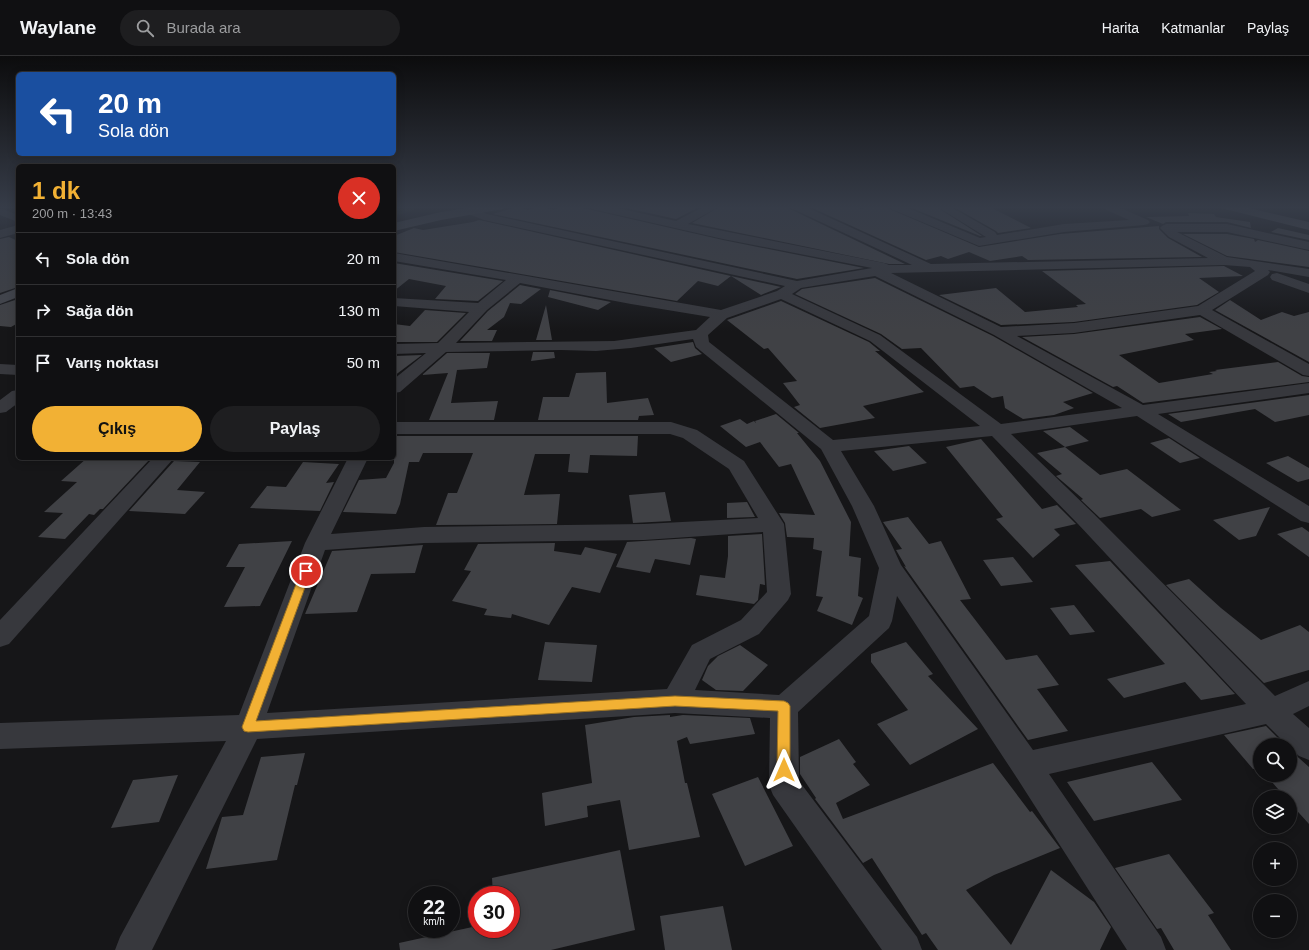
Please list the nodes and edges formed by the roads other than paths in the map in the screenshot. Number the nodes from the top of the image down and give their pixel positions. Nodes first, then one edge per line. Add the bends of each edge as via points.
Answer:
1 (612, 248) edge
2 (783, 248) edge
3 (886, 248) edge
4 (1001, 248) edge
5 (1199, 248) edge
6 (397, 260) edge
7 (1224, 261) junction
8 (1034, 265) junction
9 (928, 267) junction
10 (1259, 268) junction
11 (885, 270) junction
12 (1309, 273) edge
13 (517, 278) junction
14 (1309, 289) edge
15 (790, 290) junction
16 (16, 293) edge
17 (0, 300) edge
18 (396, 302) edge
19 (481, 308) junction
20 (1202, 310) junction
21 (722, 315) junction
22 (999, 332) junction
23 (700, 334) junction
24 (442, 348) junction
25 (396, 349) edge
26 (0, 370) edge
27 (16, 370) edge
28 (1309, 370) edge
29 (396, 386) edge
30 (1309, 388) edge
31 (16, 396) edge
32 (0, 408) edge
33 (1141, 411) junction
34 (396, 428) edge
35 (997, 430) junction
36 (829, 446) junction
37 (162, 460) edge
38 (357, 460) edge
39 (1309, 516) edge
40 (773, 524) junction
41 (316, 543) junction
42 (891, 568) junction
43 (0, 637) edge
44 (1309, 693) edge
45 (675, 701) junction
46 (784, 706) junction
47 (1271, 711) junction
48 (248, 727) junction
49 (0, 736) edge
50 (1309, 747) edge
51 (1026, 765) junction
52 (133, 950) edge
53 (904, 950) edge
54 (1148, 950) edge

1 - 15 street
2 - 11 street
3 - 9 street
4 - 8 street
5 - 7 street
6 - 13 street
7 - 8 street
7 - 10 street
8 - 9 street
9 - 11 street
10 - 12 street
10 - 14 street
10 - 20 street
11 - 15 street
11 - 22 street
13 - 19 street
13 - 21 street
15 - 21 street
15 - 35 street via 875,338
16 - 17 street
18 - 19 street
19 - 24 street
20 - 22 street via 1074,328
20 - 28 street
21 - 23 street
22 - 33 street
23 - 24 street via 581,348 561,345
23 - 36 street via 702,344
24 - 25 street
24 - 29 street
26 - 27 street
30 - 33 street
31 - 32 street
33 - 35 street
33 - 39 street
34 - 40 street via 671,428 690,434 737,465
35 - 36 street
35 - 47 street
36 - 42 street via 863,506
37 - 43 street
38 - 41 street
40 - 41 street via 644,532 424,535
40 - 45 street via 779,594 750,627 701,652
41 - 48 street
42 - 46 street via 880,621
42 - 51 street
44 - 47 street
45 - 46 street
45 - 48 street
46 - 53 street via 784,785
47 - 50 street
47 - 51 street
48 - 49 street
48 - 52 street
51 - 54 street

